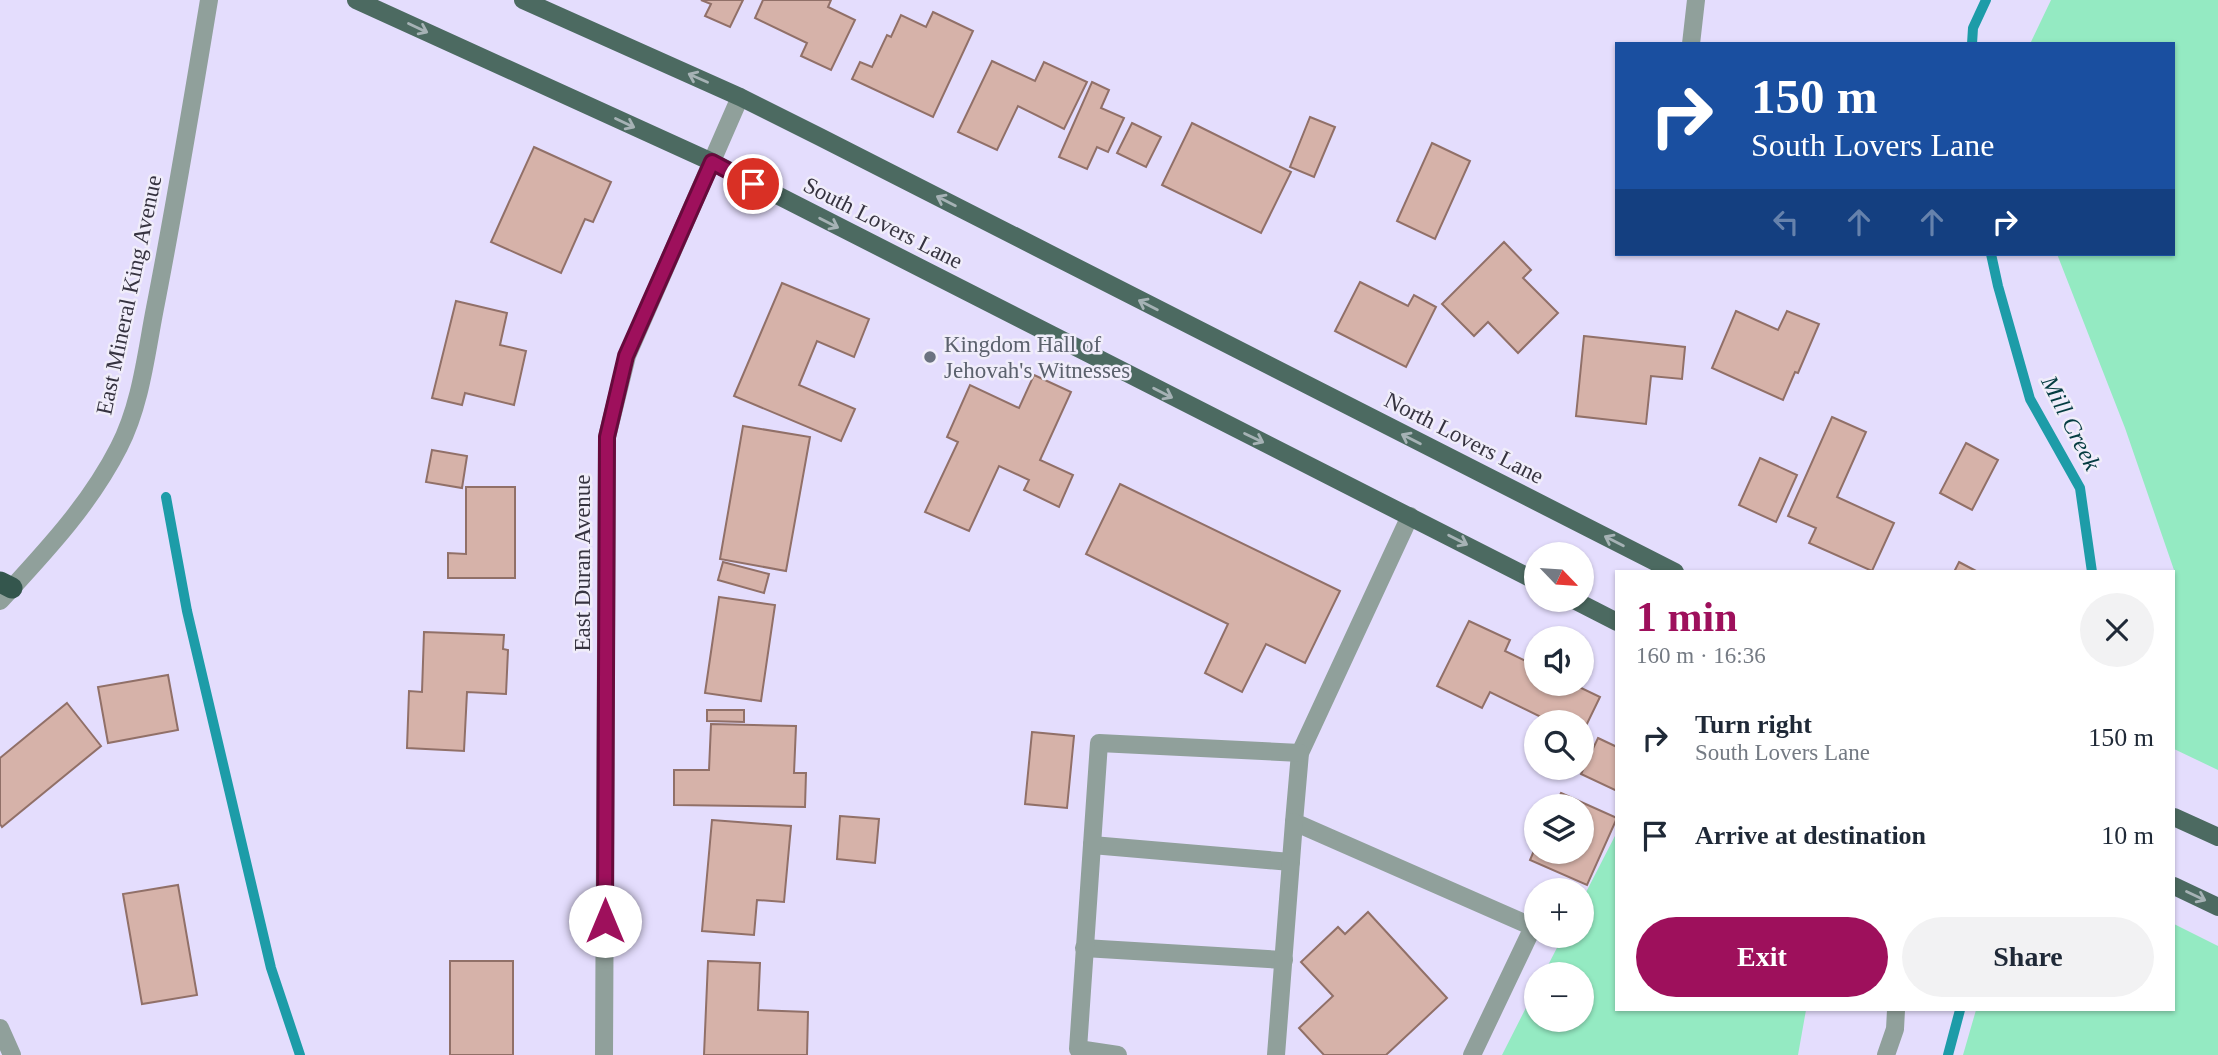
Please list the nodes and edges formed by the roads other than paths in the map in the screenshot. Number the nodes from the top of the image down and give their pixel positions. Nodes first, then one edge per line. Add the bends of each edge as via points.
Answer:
1 (209, 0) edge
2 (356, 0) edge
3 (523, 0) edge
4 (1696, 0) edge
5 (1690, 42) edge
6 (740, 97) junction
7 (712, 162) junction
8 (1231, 347) joint
9 (1410, 516) junction
10 (1671, 570) edge
11 (1524, 575) edge
12 (4, 590) edge
13 (1594, 610) edge
14 (1615, 621) edge
15 (1300, 753) junction
16 (2175, 817) edge
17 (1294, 822) junction
18 (2218, 837) edge
19 (1092, 845) junction
20 (1291, 862) junction
21 (2175, 886) edge
22 (2218, 906) edge
23 (1084, 948) junction
24 (1284, 960) junction
25 (1896, 1011) edge
26 (0, 1028) edge
27 (12, 1055) edge
28 (604, 1055) edge
29 (1118, 1055) edge
30 (1276, 1055) edge
31 (1472, 1055) edge
32 (1886, 1055) edge

1 - 12 street, East Mineral King Avenue via 168,245 130,420 89,497 56,540
2 -> 7 main road, South Lovers Lane
6 -> 3 main road, South Lovers Lane
4 - 5 street
6 - 7 street, East Duran Avenue
8 -> 6 main road, South Lovers Lane
7 -> 9 main road, South Lovers Lane
7 - 28 street, East Duran Avenue via 626,356 607,437
10 -> 8 main road, North Lovers Lane
9 -> 11 main road
9 - 15 street
13 - 14 main road
15 - 17 street
15 - 19 street via 1099,743
16 - 18 main road
17 - 20 street
17 - 31 street via 1533,927
19 - 20 street
19 - 23 street
20 - 24 street
21 -> 22 main road
23 - 24 street
23 - 29 street via 1078,1049
24 - 30 street
25 - 32 street
26 - 27 street

